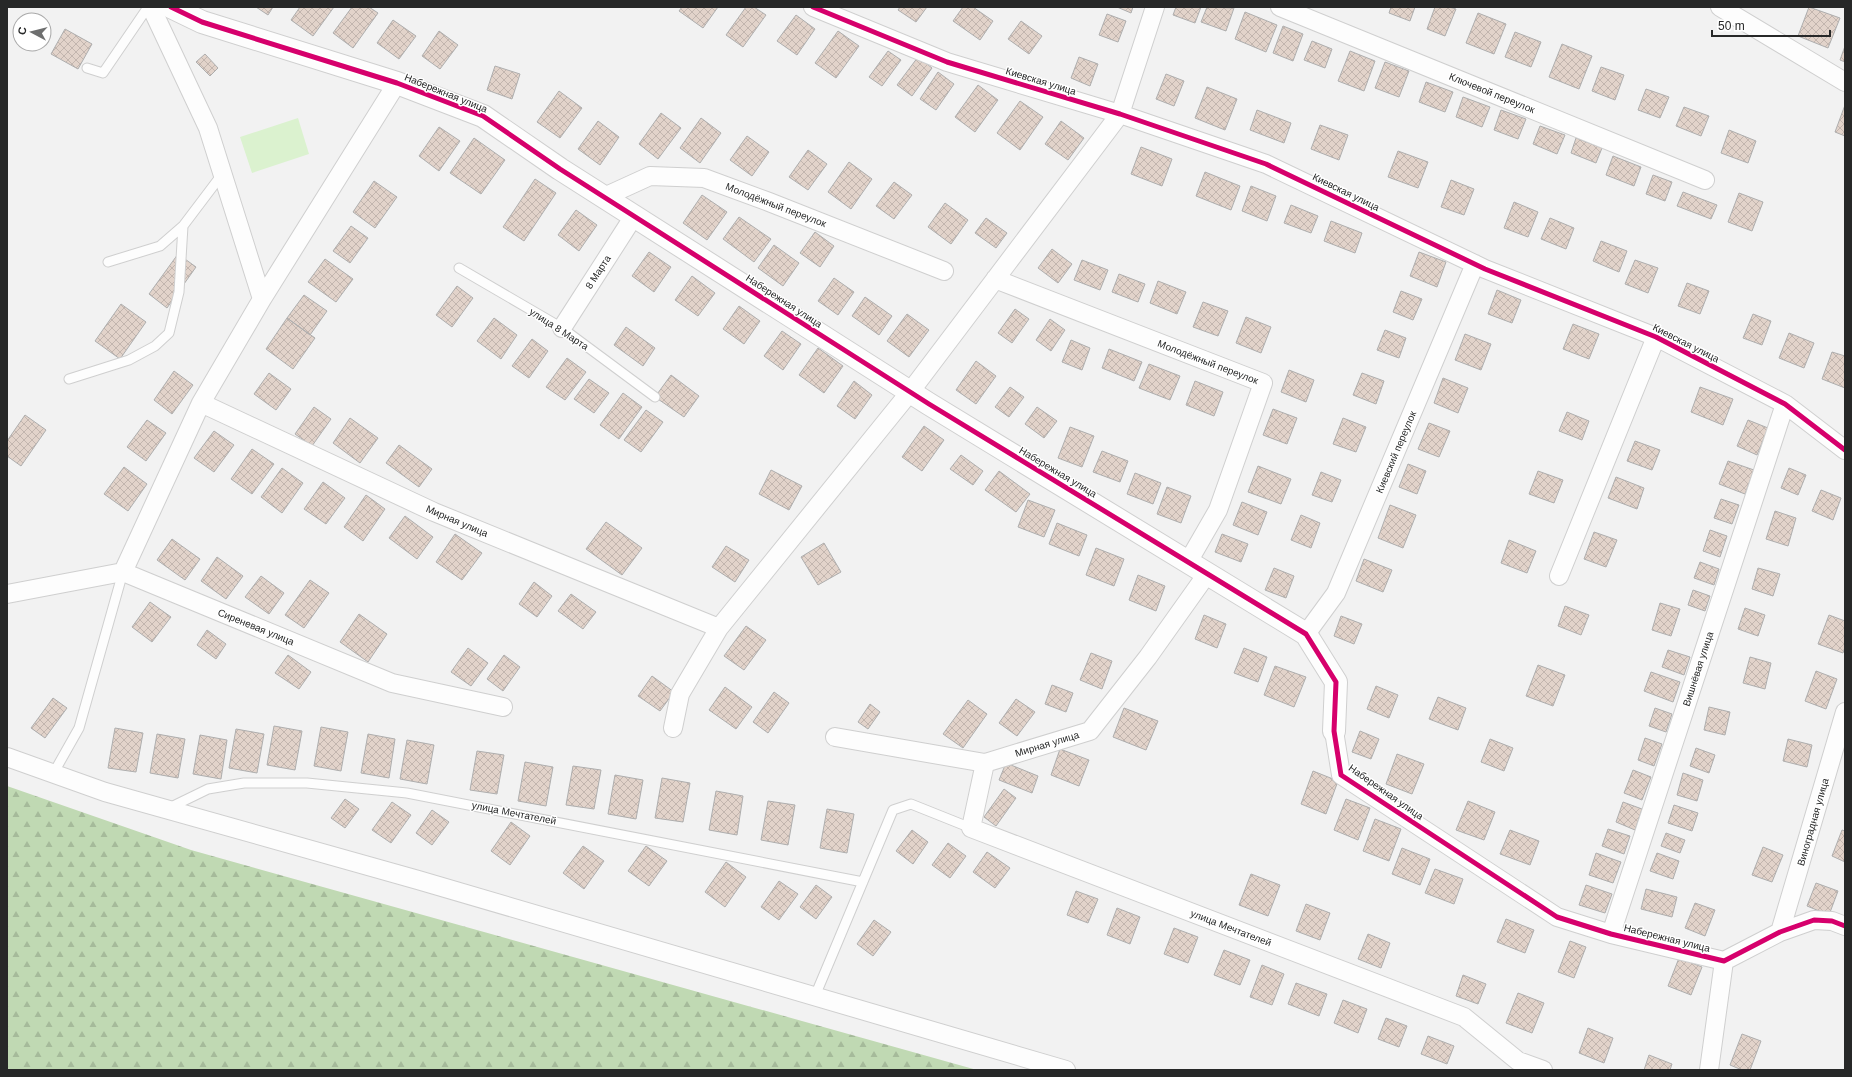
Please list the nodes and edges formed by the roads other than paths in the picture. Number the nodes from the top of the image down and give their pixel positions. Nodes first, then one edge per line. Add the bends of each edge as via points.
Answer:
1 (148, 7) edge
2 (151, 7) edge
3 (171, 7) edge
4 (814, 7) edge
5 (1155, 7) edge
6 (1280, 7) edge
7 (1720, 7) edge
8 (87, 68) dead end
9 (1845, 82) edge
10 (397, 83) junction
11 (1120, 114) junction
12 (223, 173) junction
13 (1704, 180) dead end
14 (604, 197) junction
15 (634, 216) junction
16 (184, 226) junction
17 (108, 262) dead end
18 (1475, 264) junction
19 (459, 268) dead end
20 (944, 271) dead end
21 (995, 279) junction
22 (262, 299) junction
23 (562, 328) junction
24 (1656, 337) junction
25 (69, 379) dead end
26 (910, 392) junction
27 (655, 397) dead end
28 (201, 403) junction
29 (1785, 404) junction
30 (1845, 450) edge
31 (1188, 562) junction
32 (123, 572) junction
33 (1207, 574) junction
34 (1559, 576) dead end
35 (7, 594) edge
36 (719, 628) junction
37 (1306, 634) junction
38 (503, 707) dead end
39 (1845, 712) edge
40 (673, 728) dead end
41 (1334, 731) joint
42 (835, 737) dead end
43 (7, 757) edge
44 (985, 763) junction
45 (53, 774) junction
46 (166, 809) junction
47 (971, 828) junction
48 (863, 882) junction
49 (1845, 926) edge
50 (1780, 932) junction
51 (1611, 934) junction
52 (1724, 961) junction
53 (815, 996) junction
54 (1066, 1070) edge
55 (1544, 1070) edge
56 (1709, 1070) edge

1 - 8 lane via 103,73
2 - 12 street via 208,128
3 - 10 street, Набережная улица via 202,22
4 - 11 street, Киевская улица via 947,62
5 - 11 street
6 - 13 street, Ключевой переулок
7 - 9 street
10 - 14 street, Набережная улица via 483,116
10 - 22 street
11 - 18 street, Киевская улица via 1266,164
11 - 21 street
12 - 16 lane
12 - 22 street
14 - 15 street, Набережная улица
14 - 20 street, Молодёжный переулок via 650,176 704,178
15 - 23 street, 8 Марта
15 - 26 street, Набережная улица
16 - 17 lane via 160,246
16 - 25 lane via 179,292 169,333 154,346 129,360
18 - 24 street, Киевская улица
18 - 37 street, Киевский переулок via 1336,593
19 - 23 lane, улица 8 Марта
21 - 26 street
21 - 31 street, Молодёжный переулок via 1263,383 1218,510
22 - 28 street
23 - 27 lane, улица 8 Марта
24 - 29 street, Киевская улица
24 - 34 street, Киевская улица
26 - 31 street, Набережная улица
26 - 36 street
28 - 32 street
28 - 36 street, Мирная улица via 434,512
29 - 30 street, Киевская улица
29 - 51 street, Вишнёвая улица
31 - 33 street, Набережная улица
32 - 35 street
32 - 38 street, Сиреневая улица via 392,683
32 - 45 lane via 80,728
33 - 37 street, Набережная улица
33 - 44 street, Мирная улица via 1148,657 1090,731
36 - 40 street via 680,694
37 - 41 street, Набережная улица via 1336,682
39 - 50 street, Виноградная улица
41 - 51 street, Набережная улица via 1341,775 1557,918
42 - 44 street, Мирная улица
43 - 45 street
44 - 47 street
45 - 46 street
46 - 48 lane, улица Мечтателей via 208,789 244,783 307,783 400,792
46 - 53 street
47 - 48 lane via 911,804 893,810
47 - 55 street, улица Мечтателей via 1464,1017 1518,1061
48 - 53 lane
49 - 50 street via 1832,921 1814,920
50 - 52 street
51 - 52 street, Набережная улица
52 - 56 street
53 - 54 street

